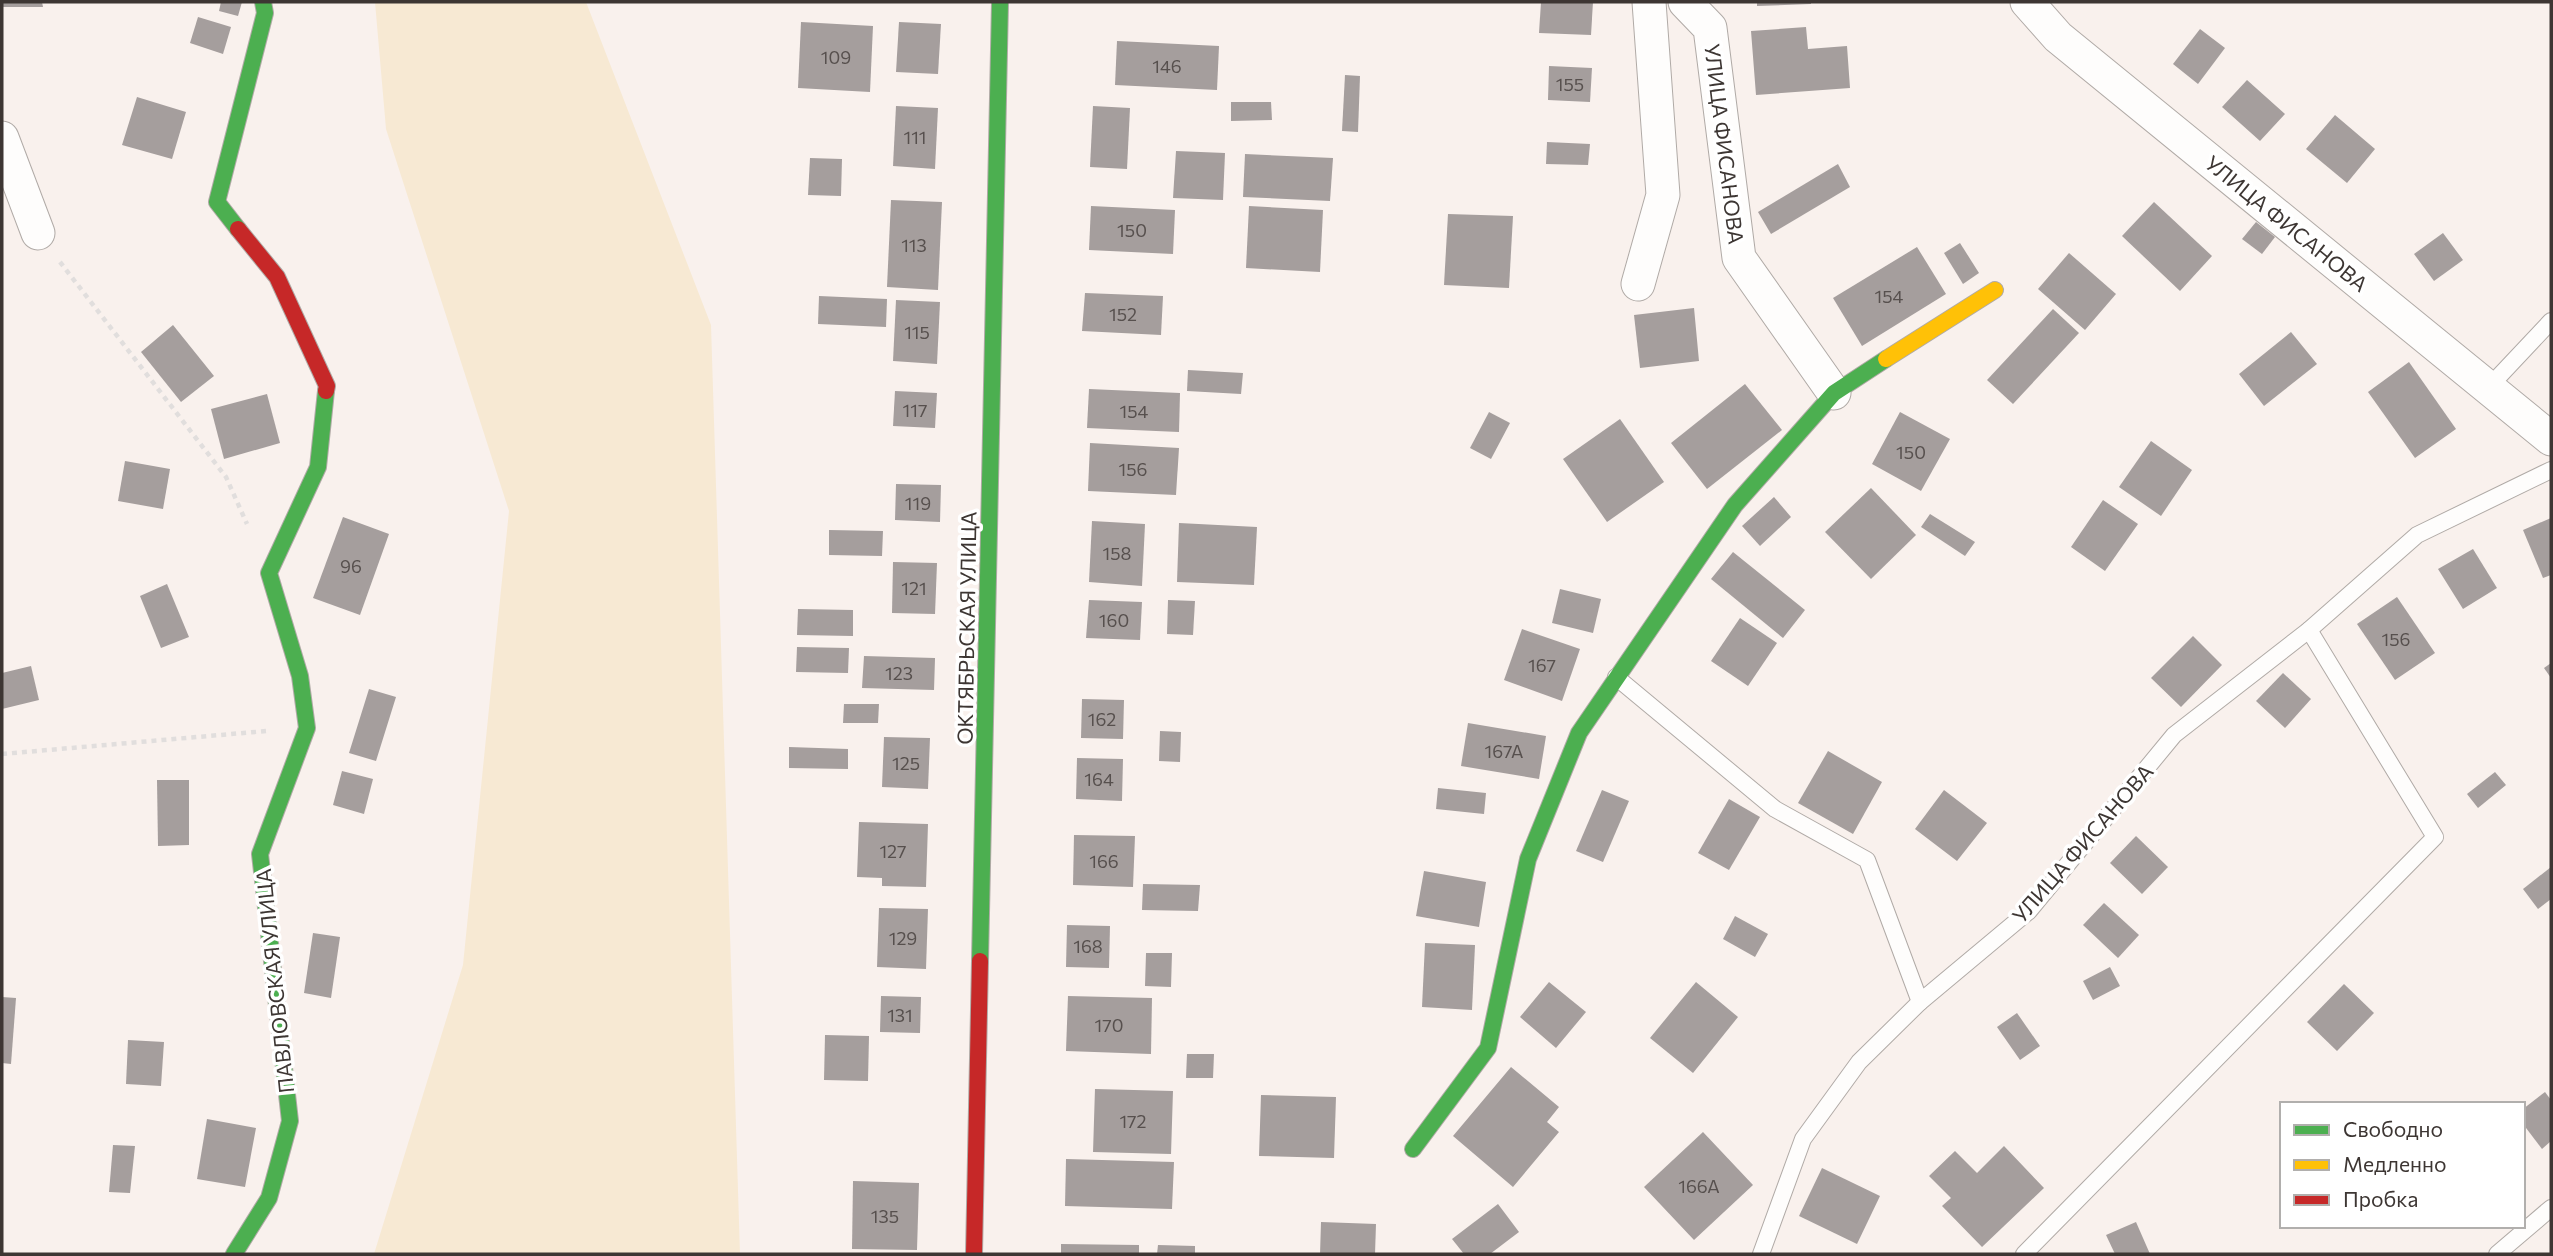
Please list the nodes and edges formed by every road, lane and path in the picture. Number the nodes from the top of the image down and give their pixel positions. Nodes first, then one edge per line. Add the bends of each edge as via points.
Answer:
1 (262, 2) edge
2 (1000, 2) edge
3 (1649, 2) edge
4 (1685, 2) edge
5 (2027, 2) edge
6 (2, 138) edge
7 (38, 233) joint
8 (1638, 284) dead end
9 (1995, 290) dead end
10 (2551, 321) edge
11 (2488, 387) junction
12 (1834, 393) junction
13 (2551, 439) edge
14 (2551, 470) edge
15 (269, 573) junction
16 (2309, 630) junction
17 (1616, 677) junction
18 (307, 728) junction
19 (2, 754) edge
20 (1920, 1002) junction
21 (1413, 1149) dead end
22 (2551, 1208) edge
23 (234, 1254) edge
24 (974, 1254) edge
25 (1761, 1254) edge
26 (2024, 1254) edge
27 (2497, 1254) edge

1 - 15 street via 265,13 217,202 277,277 327,386 318,467
2 - 24 street, ОКТЯБРЬСКАЯ УЛИЦА
3 - 8 street via 1663,195
4 - 12 street, УЛИЦА ФИСАНОВА via 1710,28 1739,258
5 - 11 street, УЛИЦА ФИСАНОВА via 2058,37
6 - 7 street
7 - 15 path via 226,477
9 - 12 street
10 - 11 lane
11 - 13 street, УЛИЦА ФИСАНОВА
12 - 17 street via 1735,505
14 - 16 lane, УЛИЦА ФИСАНОВА via 2417,535
15 - 18 street, ПАВЛОВСКАЯ УЛИЦА via 300,676
16 - 20 lane, УЛИЦА ФИСАНОВА via 2174,735 2029,911
16 - 26 lane via 2435,837
17 - 20 lane via 1775,809 1867,860
17 - 21 street via 1579,733 1528,859 1488,1048
18 - 19 path
18 - 23 street, ПАВЛОВСКАЯ УЛИЦА via 260,855 290,1121 268,1198
20 - 25 lane, УЛИЦА ФИСАНОВА via 1859,1062 1803,1139
22 - 27 lane

